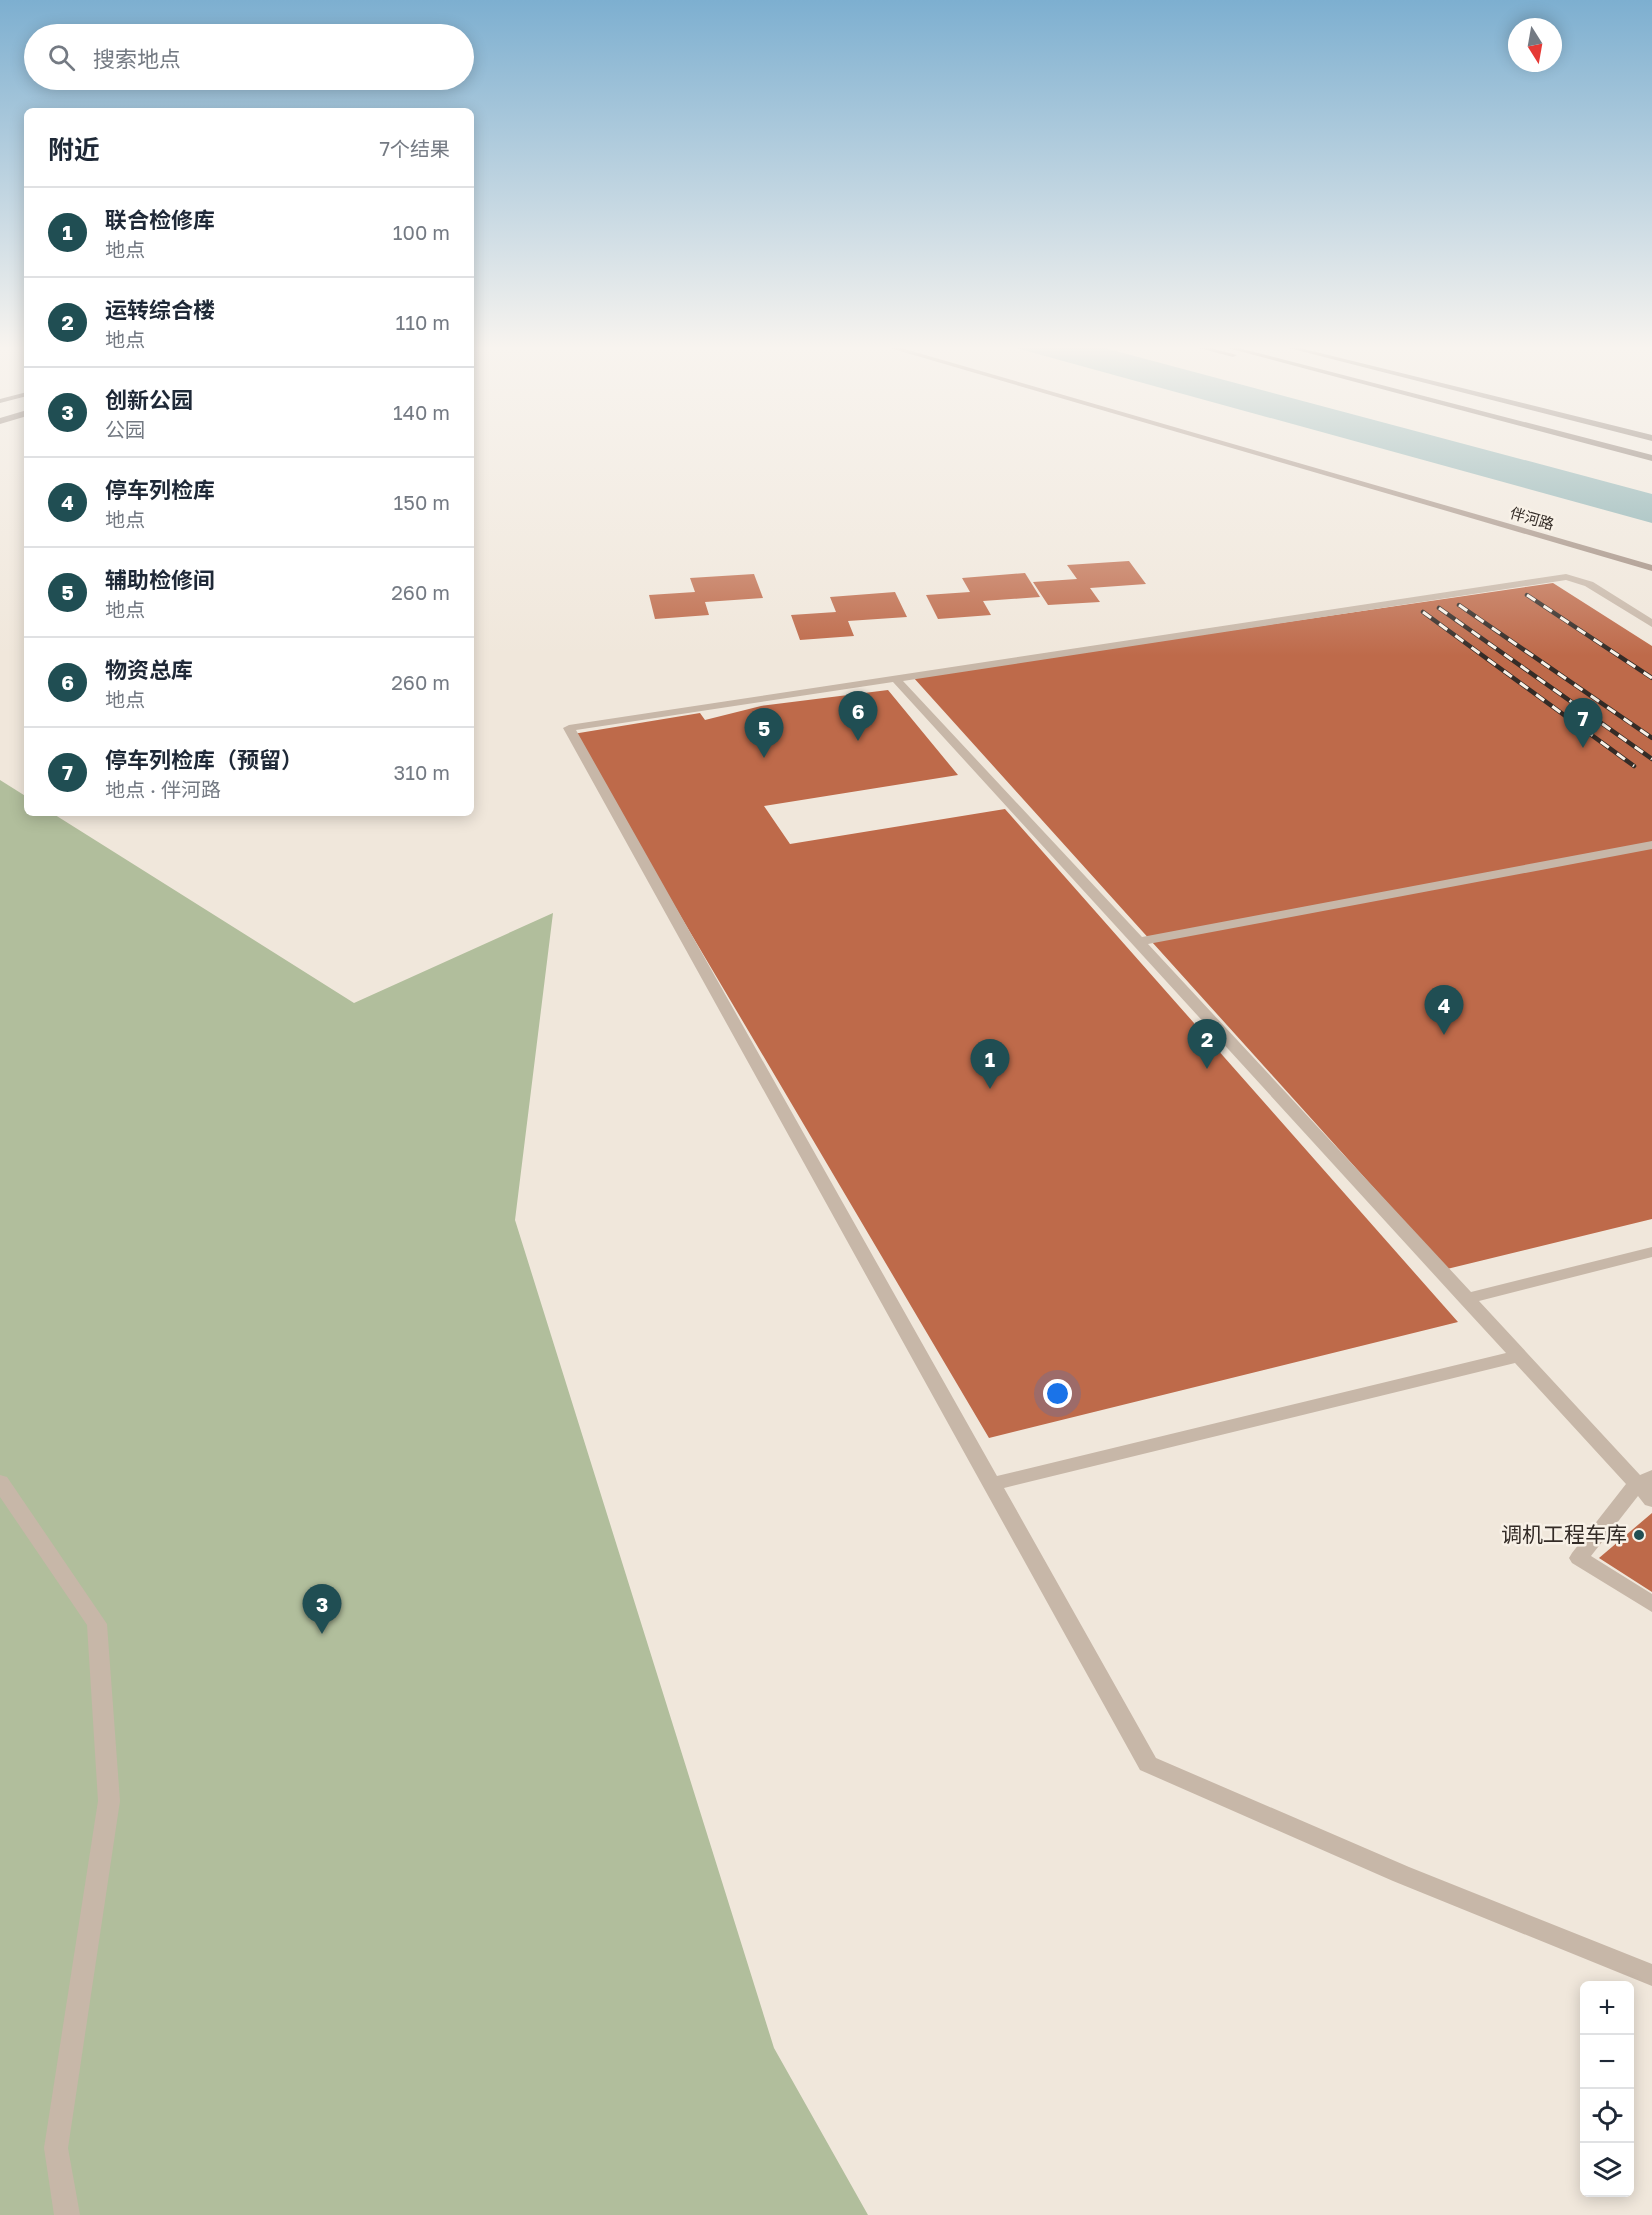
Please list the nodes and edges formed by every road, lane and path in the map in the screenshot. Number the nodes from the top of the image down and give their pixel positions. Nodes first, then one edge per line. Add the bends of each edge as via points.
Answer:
1 (1243, 449) edge
2 (1268, 449) edge
3 (1619, 449) edge
4 (1652, 458) edge
5 (1652, 560) edge
6 (1652, 568) edge
7 (1652, 624) edge
8 (896, 679) junction
9 (1652, 845) edge
10 (1138, 942) junction
11 (1652, 1252) edge
12 (1466, 1299) junction
13 (1518, 1356) junction
14 (1644, 1481) edge
15 (0, 1482) edge
16 (992, 1484) junction
17 (1652, 1500) edge
18 (1652, 1604) edge
19 (1652, 1975) edge
20 (68, 2215) edge

1 - 6 street, 伴河路
2 - 5 street, 伴河路
3 - 4 main road
7 - 8 lane via 1589,584 1566,577
8 - 10 lane
8 - 16 lane via 569,728
9 - 10 lane
10 - 12 lane
11 - 12 lane
12 - 13 lane
13 - 14 lane
13 - 16 lane
14 - 17 lane
14 - 18 lane via 1579,1558
15 - 20 lane via 97,1624 109,1801 56,2148
16 - 19 lane via 1148,1764 1401,1874

